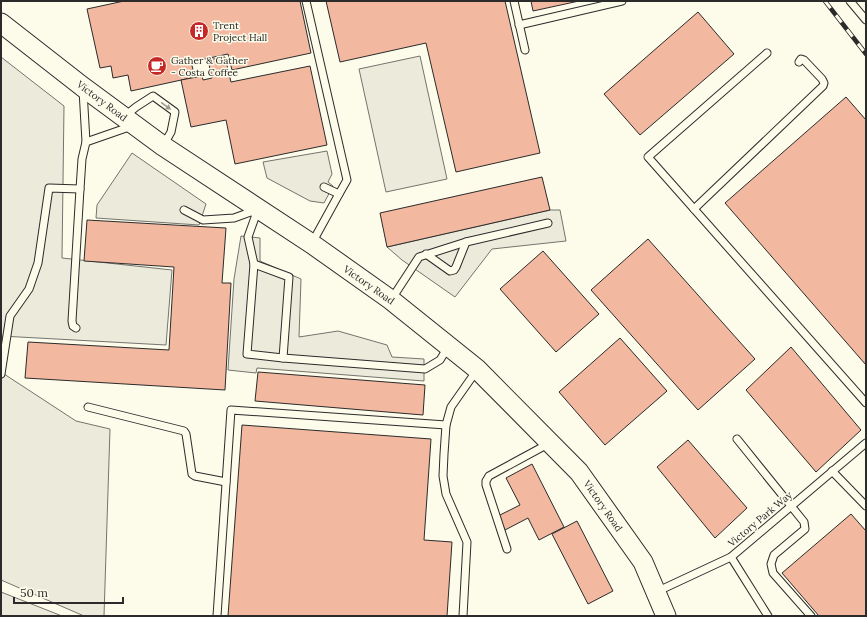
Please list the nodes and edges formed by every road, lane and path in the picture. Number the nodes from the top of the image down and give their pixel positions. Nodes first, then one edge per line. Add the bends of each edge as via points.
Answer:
1 (306, 1) edge
2 (514, 1) edge
3 (622, 1) edge
4 (850, 1) edge
5 (866, 20) edge
6 (519, 25) junction
7 (2, 26) edge
8 (525, 50) dead end
9 (767, 53) dead end
10 (799, 62) dead end
11 (83, 87) junction
12 (129, 121) junction
13 (86, 142) junction
14 (163, 146) junction
15 (324, 187) dead end
16 (80, 189) junction
17 (339, 194) junction
18 (258, 209) junction
19 (694, 209) junction
20 (184, 210) dead end
21 (548, 223) dead end
22 (466, 242) junction
23 (312, 244) junction
24 (426, 254) junction
25 (254, 264) junction
26 (391, 300) junction
27 (76, 328) dead end
28 (449, 346) junction
29 (283, 358) junction
30 (477, 369) junction
31 (1, 374) edge
32 (866, 402) edge
33 (88, 407) dead end
34 (446, 424) junction
35 (736, 439) dead end
36 (550, 443) junction
37 (866, 443) edge
38 (832, 471) junction
39 (226, 482) junction
40 (791, 506) junction
41 (866, 506) edge
42 (507, 549) dead end
43 (731, 557) junction
44 (656, 592) junction
45 (217, 616) edge
46 (462, 616) edge
47 (666, 616) edge
48 (768, 616) edge
49 (811, 616) edge

1 - 17 lane via 346,180
2 - 6 lane
3 - 6 lane
4 - 5 lane
6 - 8 lane
7 - 11 street, Victory Road
9 - 19 lane via 648,157
10 - 19 lane via 804,60 822,79 823,86
11 - 12 street, Victory Road
11 - 13 lane
12 - 13 lane
12 - 14 street, Victory Road
12 -> 14 lane via 136,107 153,96 175,112
13 - 16 lane
14 - 18 street, Victory Road
15 - 17 lane
16 - 27 lane via 72,321
16 - 31 lane via 49,188 38,263 29,289 10,316
17 - 23 lane
18 - 20 lane via 234,218 203,220
18 - 23 street, Victory Road
18 - 25 lane via 248,237
19 - 32 lane
21 - 22 lane
22 - 24 lane
22 - 24 lane via 456,267 450,271
23 - 26 street, Victory Road
24 - 26 lane via 419,257
25 - 29 lane via 289,277
25 - 29 lane via 247,354
26 - 28 street, Victory Road
28 - 29 lane via 440,360 425,369
28 - 30 street, Victory Road
30 - 34 lane via 451,407
30 - 36 street, Victory Road
33 - 39 lane via 184,430 192,474
34 - 39 lane via 231,410
34 - 46 lane via 443,476 446,494 467,542
35 - 40 lane
36 - 42 lane via 489,476 486,481
36 - 44 street, Victory Road via 579,472 630,543 643,562
37 - 38 lane, Victory Park Way
38 - 40 lane, Victory Park Way
38 - 41 lane
39 - 45 lane
40 - 43 lane, Victory Park Way
40 - 49 lane via 804,522 804,529 774,555 771,564 773,573
43 - 44 lane, Victory Park Way
43 - 48 lane
44 - 47 street, Victory Road

